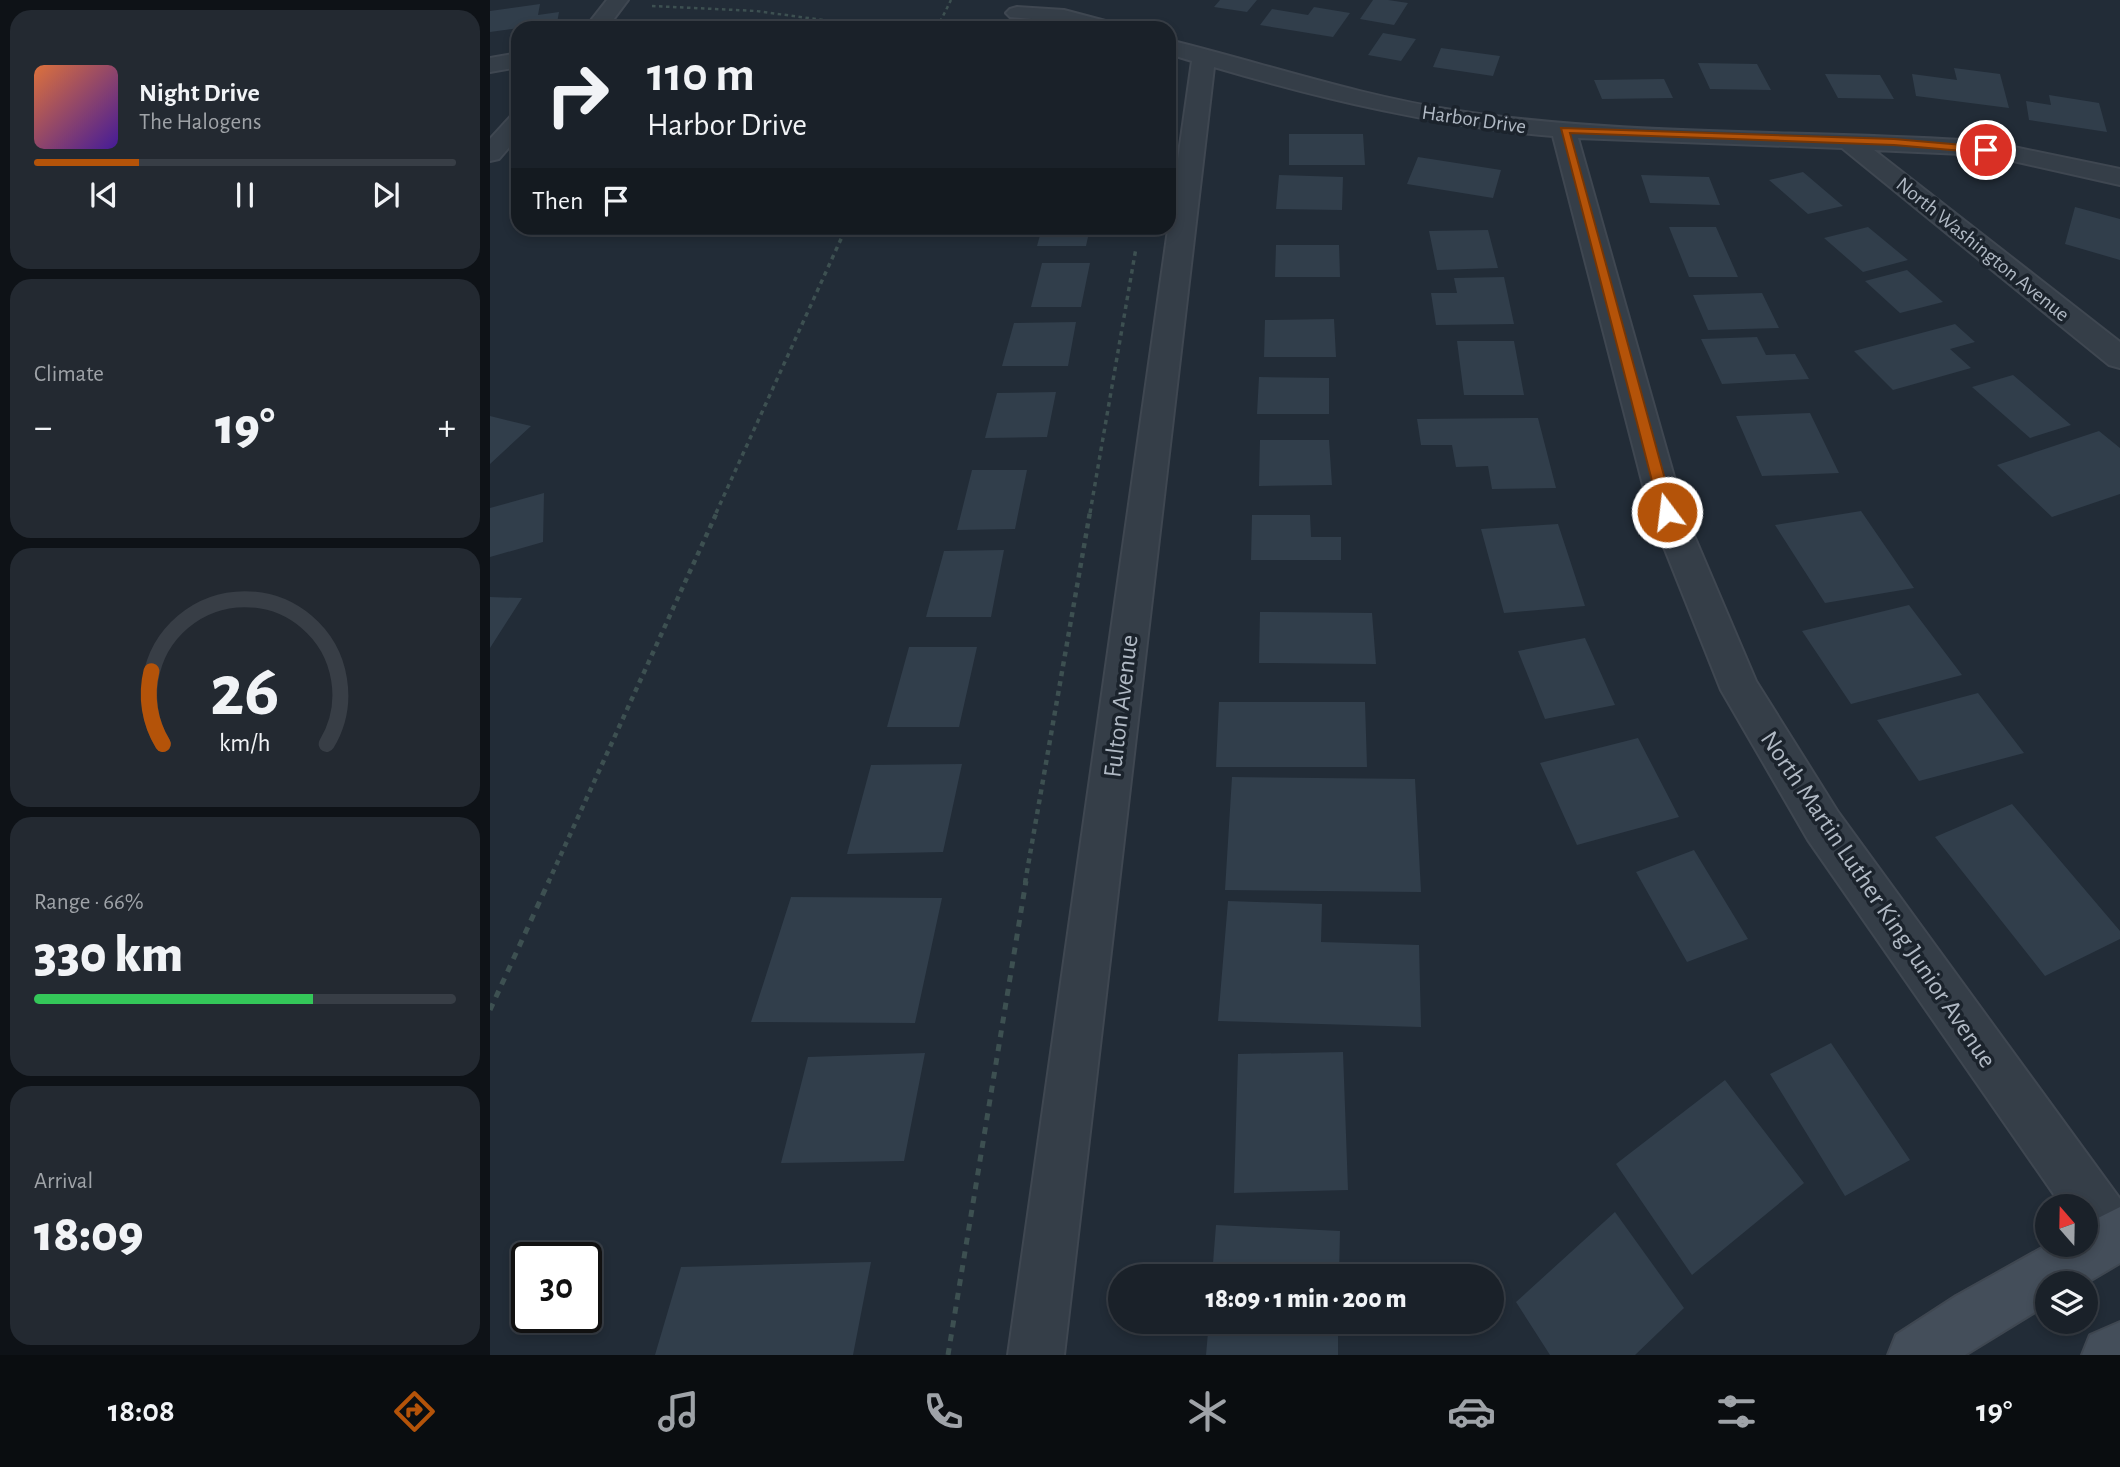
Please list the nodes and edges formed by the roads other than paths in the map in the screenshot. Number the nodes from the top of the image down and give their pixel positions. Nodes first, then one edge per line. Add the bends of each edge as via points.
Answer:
1 (617, 1) edge
2 (1017, 13) dead end
3 (601, 21) edge
4 (1081, 21) edge
5 (1187, 52) edge
6 (511, 62) edge
7 (490, 65) edge
8 (511, 129) edge
9 (1564, 130) junction
10 (1847, 140) junction
11 (1176, 147) edge
12 (490, 154) edge
13 (2120, 177) edge
14 (1166, 235) edge
15 (2120, 358) edge
16 (2118, 1238) edge
17 (2120, 1350) edge
18 (1036, 1355) edge
19 (1916, 1355) edge
20 (2110, 1355) edge

1 - 3 street
2 - 4 street
5 - 9 street, Harbor Drive via 1411,110
5 - 11 street, Fulton Avenue
6 - 7 street
8 - 12 street
9 - 10 street, Harbor Drive
9 - 16 street, North Martin Luther King Junior Avenue via 1667,512 1740,690 1823,826
10 - 13 street, Harbor Drive via 2009,153
10 - 15 street, North Washington Avenue
14 - 18 street, Fulton Avenue
16 - 19 main road via 1975,1315
17 - 20 main road

